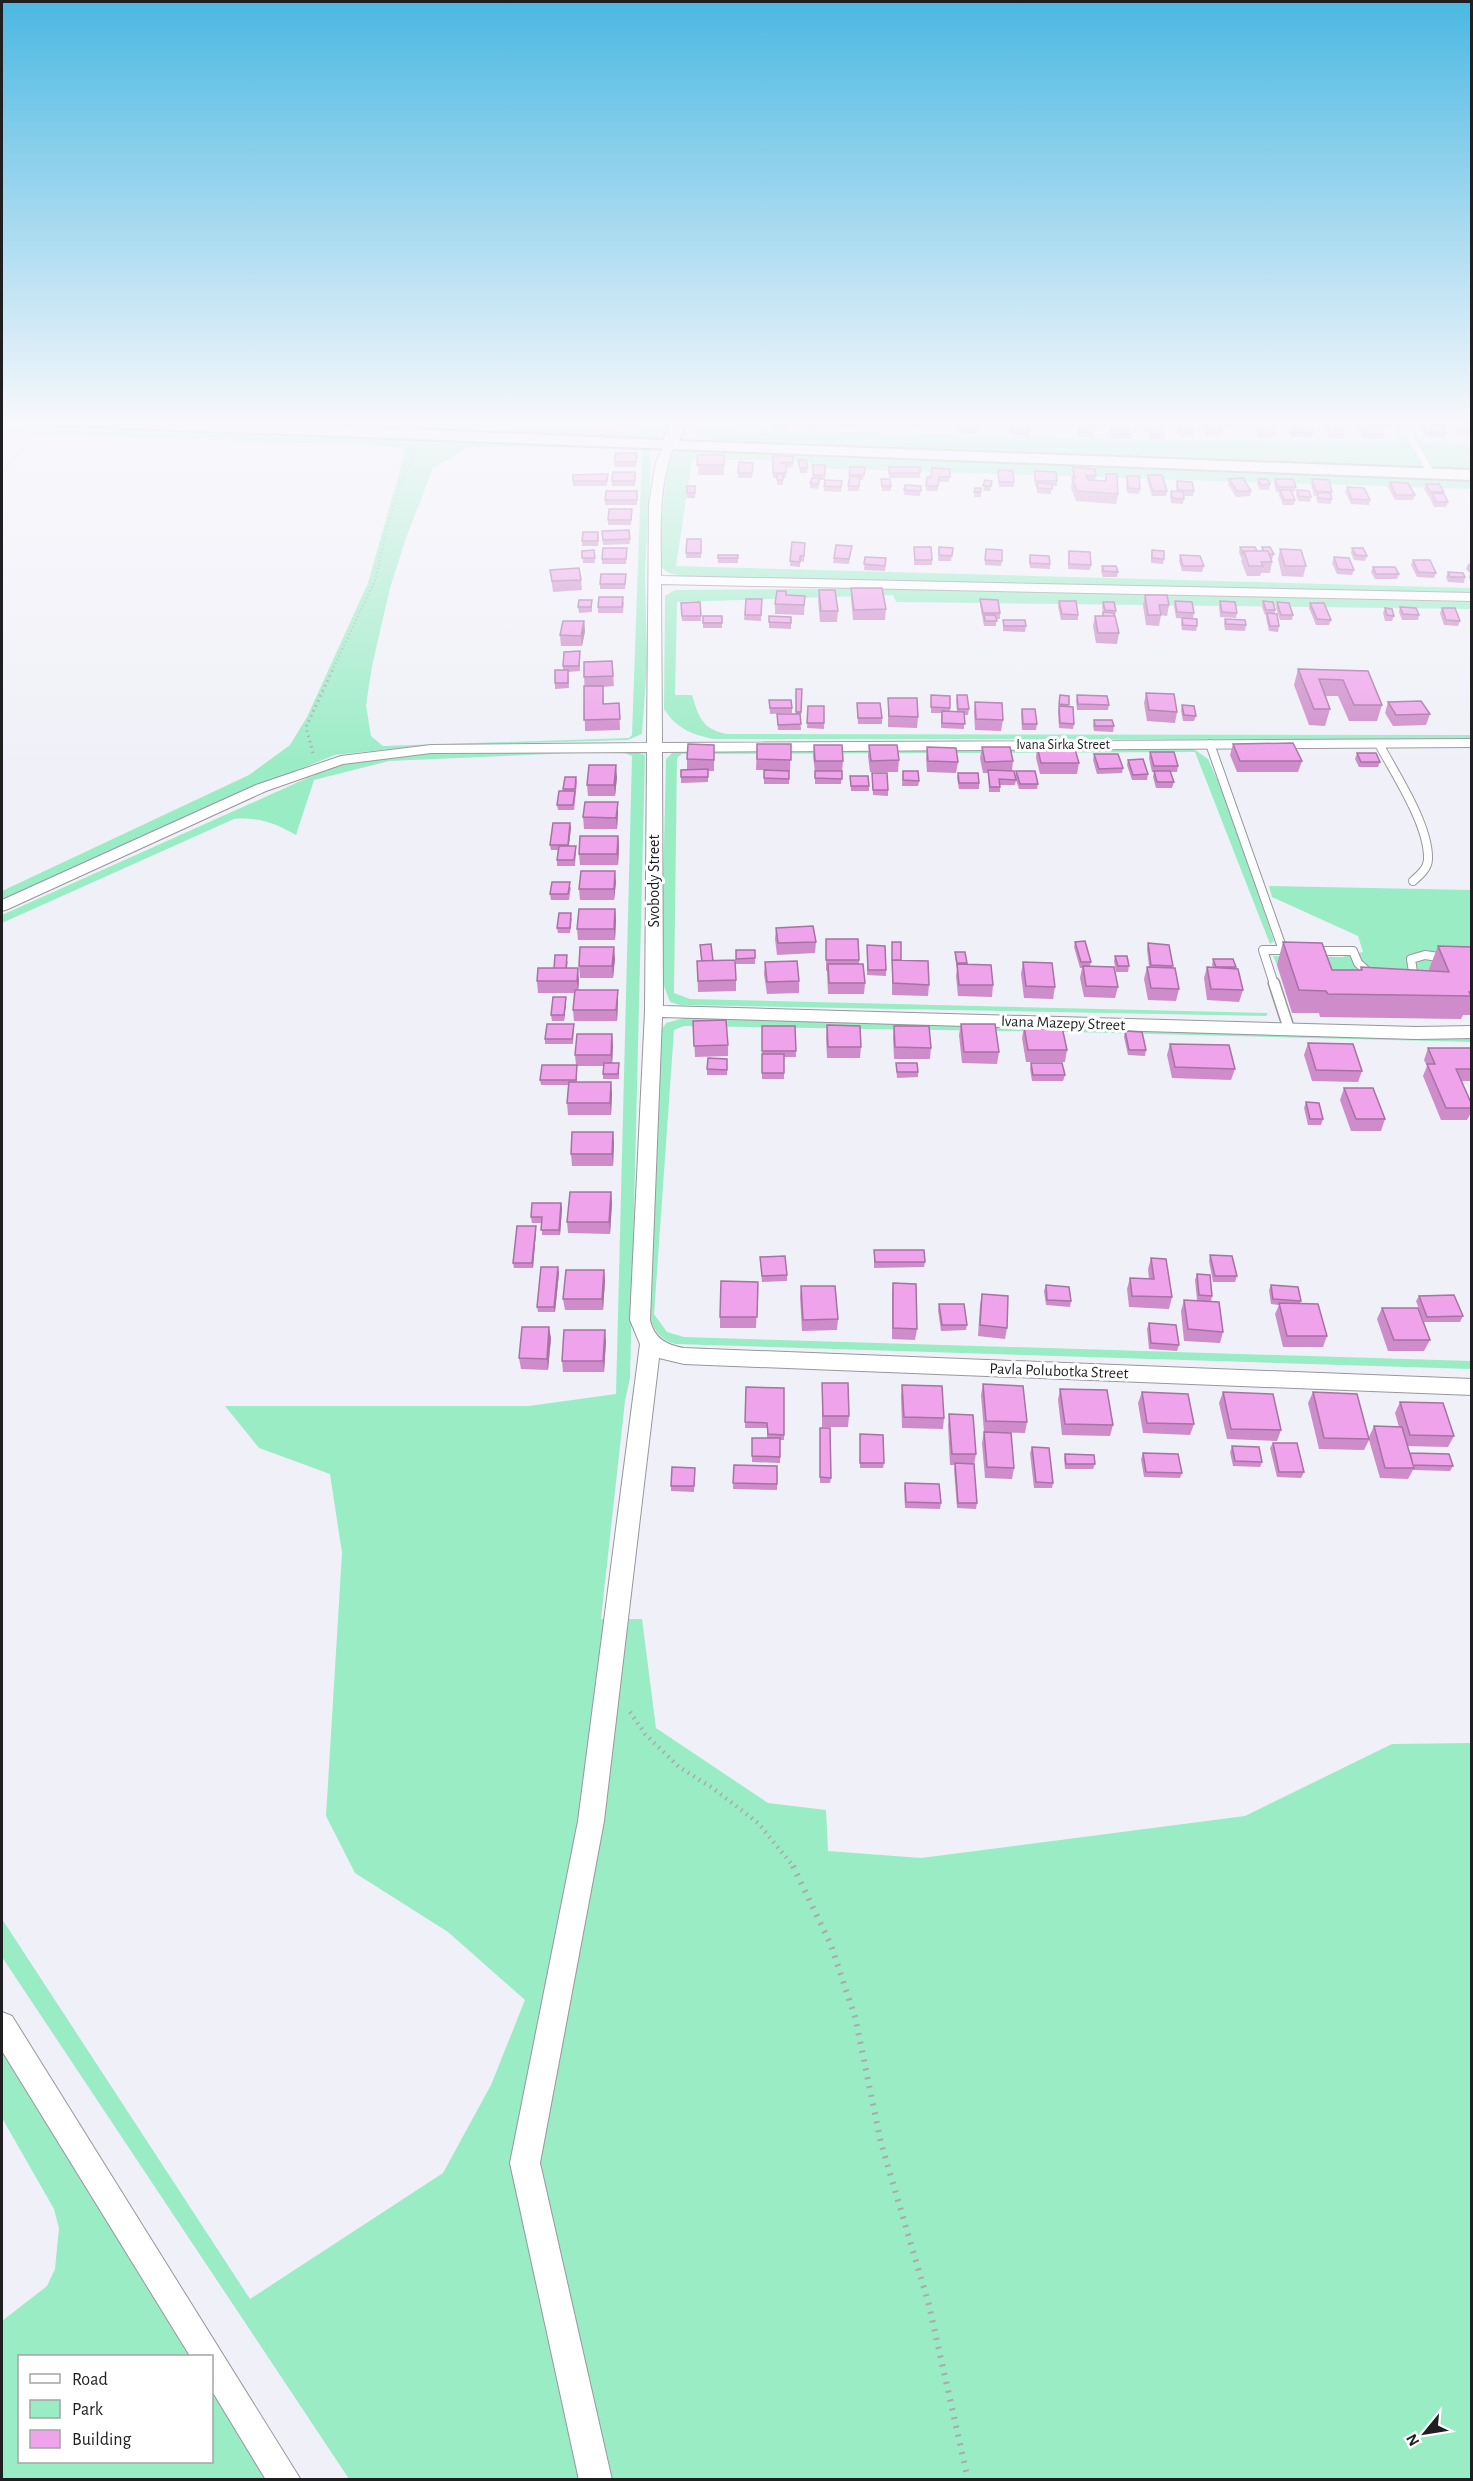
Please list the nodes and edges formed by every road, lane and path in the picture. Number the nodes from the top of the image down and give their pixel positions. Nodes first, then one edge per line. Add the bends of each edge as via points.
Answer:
1 (385, 535) edge
2 (655, 535) edge
3 (655, 580) junction
4 (1472, 597) edge
5 (1472, 743) edge
6 (1210, 744) junction
7 (1378, 744) junction
8 (655, 746) junction
9 (315, 768) junction
10 (1413, 881) dead end
11 (2, 906) edge
12 (1283, 950) junction
13 (1472, 962) edge
14 (1386, 977) edge
15 (1396, 977) edge
16 (654, 1011) junction
17 (1289, 1029) junction
18 (1472, 1032) edge
19 (650, 1343) junction
20 (1472, 1387) edge
21 (628, 1701) dead end
22 (2, 2026) edge
23 (207, 2355) edge
24 (213, 2364) edge
25 (285, 2480) edge
26 (596, 2480) edge
27 (968, 2480) edge

1 - 9 path via 376,578 306,728
2 - 3 street, Svobody Street
3 - 4 street
3 - 8 street, Svobody Street
5 - 7 street, Ivana Sirka Street
6 - 7 street, Ivana Sirka Street
6 - 8 street, Ivana Sirka Street
6 - 12 lane
7 - 10 lane via 1422,835 1428,860 1422,874
8 - 9 street, Ivana Sirka Street via 431,749 341,760
8 - 16 street, Svobody Street
9 - 11 street, Ivana Sirka Street via 261,788
12 - 14 lane via 1353,951 1358,963 1372,976
12 - 17 lane via 1263,950
13 - 15 lane via 1425,955 1411,960 1413,972 1407,977
16 - 17 street, Ivana Mazepy Street
16 - 19 street, Svobody Street via 640,1320 641,1330
17 - 18 street, Ivana Mazepy Street
19 - 20 street, Pavla Polubotka Street via 661,1351 684,1356
19 - 26 street via 591,1821 525,2163
21 - 27 path via 630,1712 645,1734 679,1767 758,1823 793,1865 831,1945 855,2017 881,2143 929,2305
22 - 23 street
24 - 25 street

